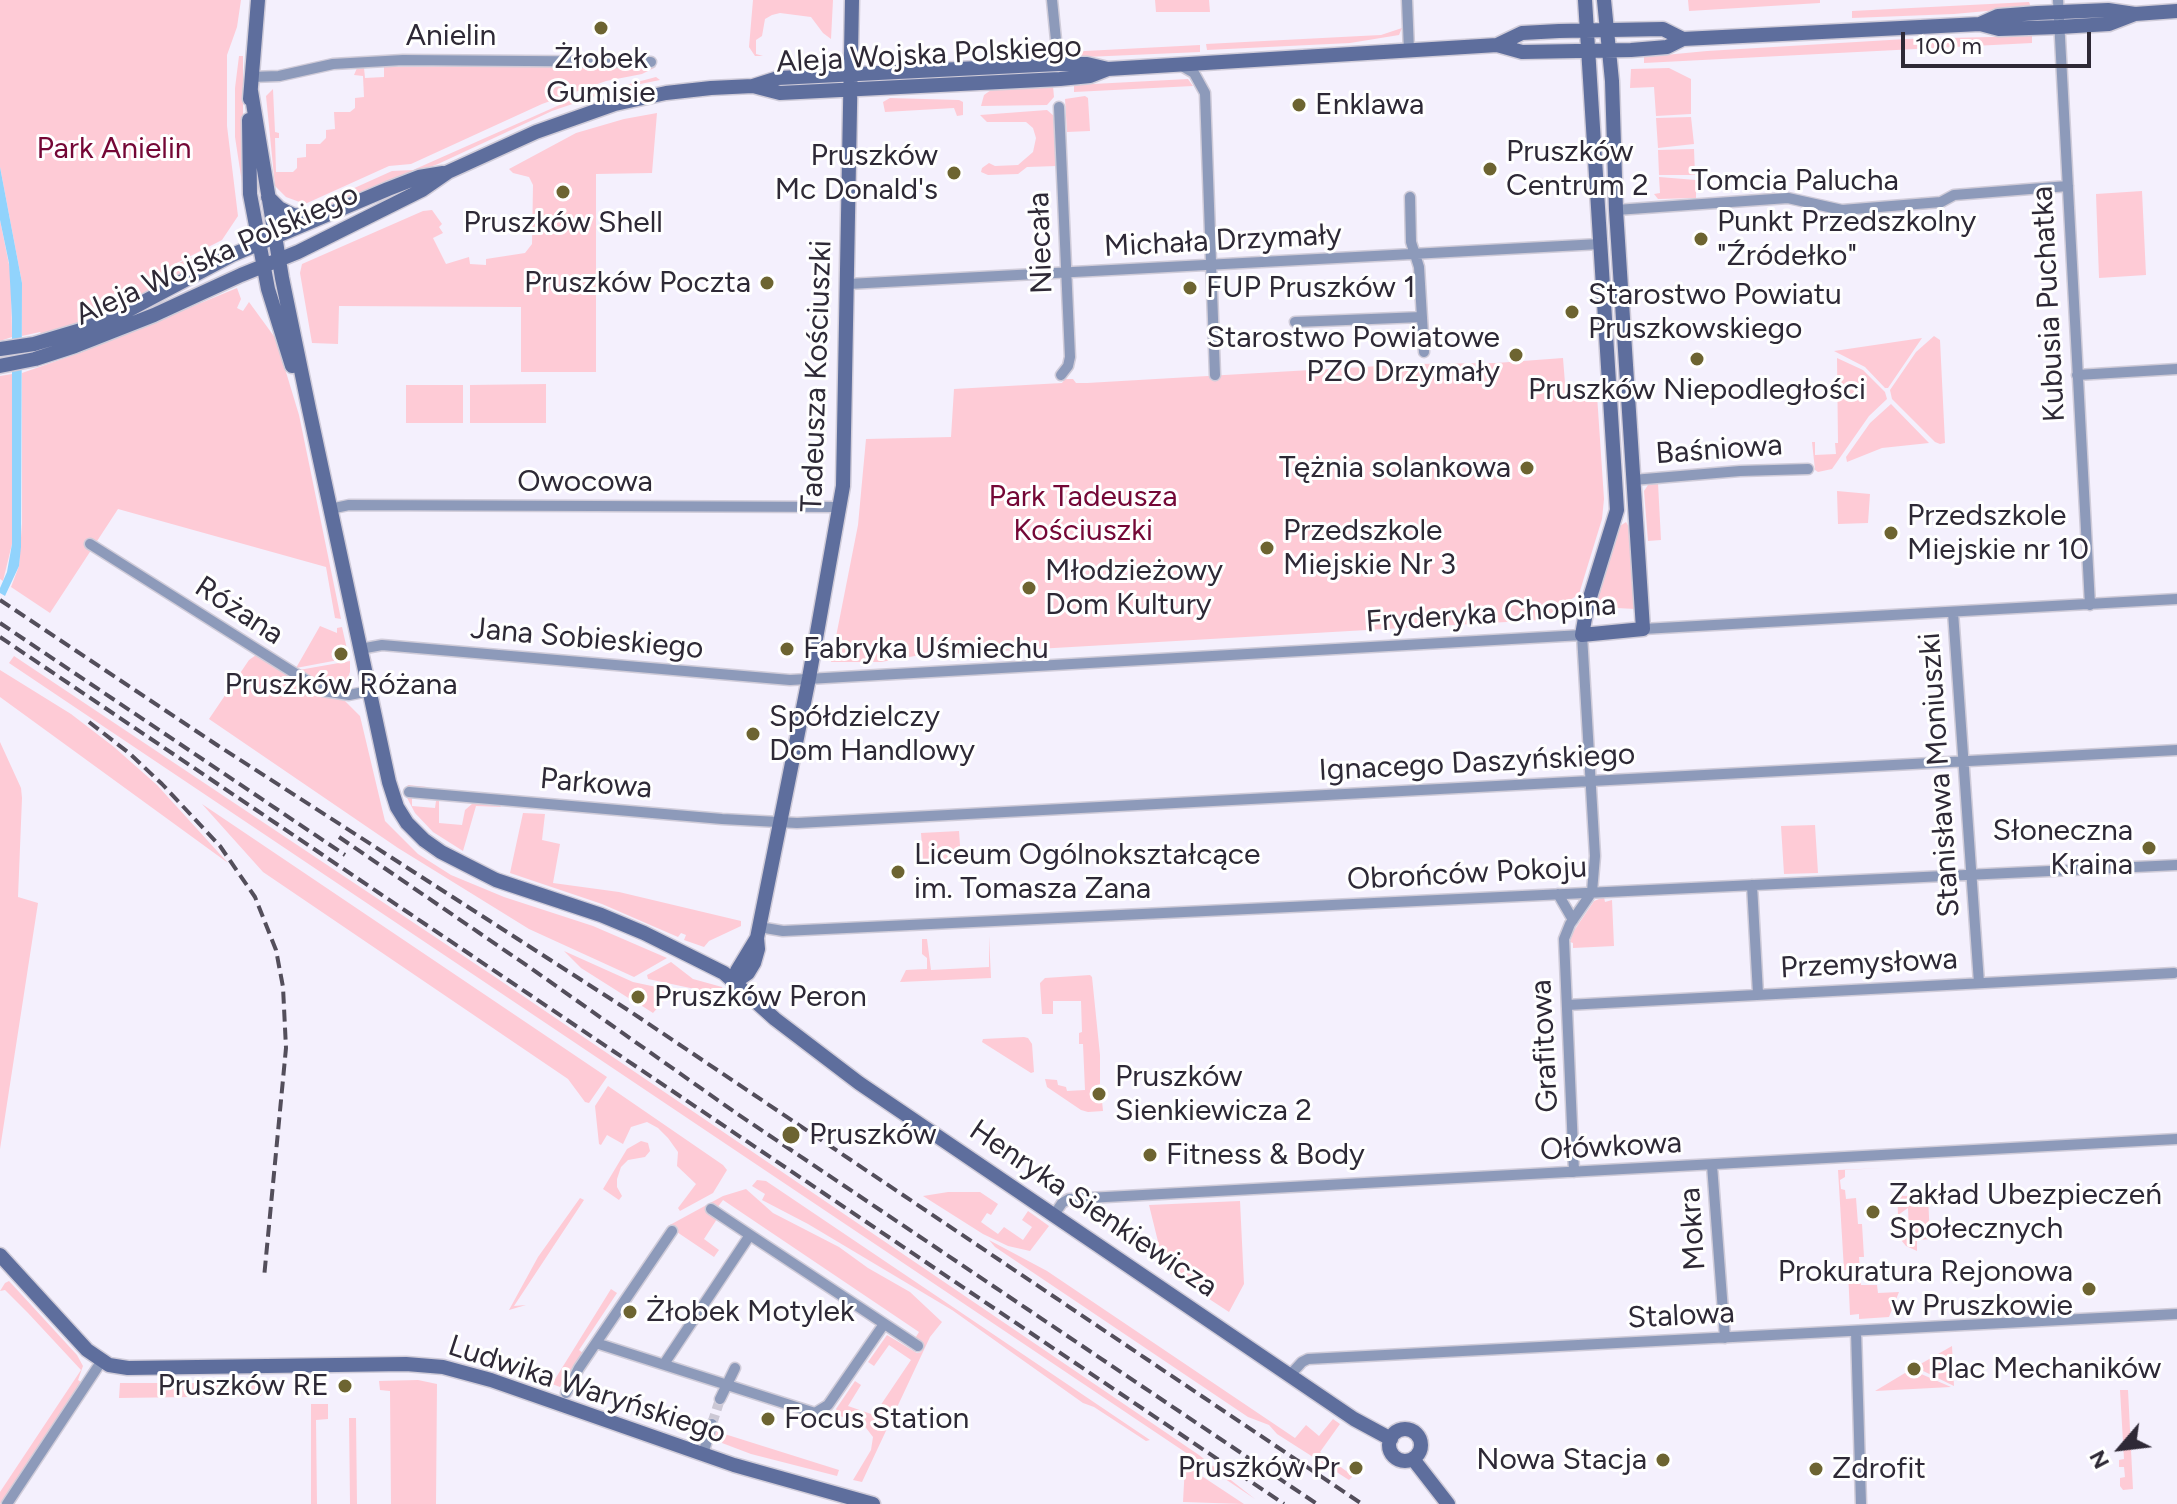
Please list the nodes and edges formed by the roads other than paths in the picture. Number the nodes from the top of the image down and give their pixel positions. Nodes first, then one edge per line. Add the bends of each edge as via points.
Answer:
1 (258, 0) edge
2 (852, 0) edge
3 (1052, 0) edge
4 (1407, 0) edge
5 (1585, 0) edge
6 (1604, 0) edge
7 (2177, 11) edge
8 (2058, 13) edge
9 (1587, 30) junction
10 (1606, 30) junction
11 (1683, 39) junction
12 (1056, 40) dead end
13 (1497, 45) junction
14 (1589, 50) junction
15 (1608, 50) junction
16 (1409, 51) junction
17 (651, 62) dead end
18 (1180, 65) junction
19 (850, 82) junction
20 (251, 84) junction
21 (1059, 107) dead end
22 (1594, 148) junction
23 (1615, 148) junction
24 (448, 172) junction
25 (2068, 186) junction
26 (268, 197) junction
27 (1410, 197) dead end
28 (1616, 210) junction
29 (324, 217) junction
30 (275, 238) junction
31 (259, 244) junction
32 (1600, 244) junction
33 (1415, 254) junction
34 (279, 259) junction
35 (263, 266) junction
36 (1211, 266) junction
37 (1066, 273) junction
38 (848, 284) junction
39 (1422, 317) junction
40 (1295, 322) dead end
41 (2, 348) edge
42 (34, 351) junction
43 (1424, 352) dead end
44 (2, 366) edge
45 (2177, 369) edge
46 (1061, 375) dead end
47 (1215, 375) dead end
48 (2077, 375) junction
49 (309, 409) junction
50 (1808, 469) dead end
51 (1633, 480) junction
52 (840, 507) junction
53 (330, 509) junction
54 (1617, 510) junction
55 (1635, 510) junction
56 (90, 544) dead end
57 (2177, 599) edge
58 (2090, 605) junction
59 (1953, 612) junction
60 (1643, 629) junction
61 (1582, 635) junction
62 (360, 649) junction
63 (809, 678) junction
64 (369, 691) junction
65 (2177, 750) edge
66 (1963, 761) junction
67 (1591, 781) junction
68 (409, 792) dead end
69 (779, 823) junction
70 (2177, 865) edge
71 (1971, 877) junction
72 (1752, 885) junction
73 (1592, 892) junction
74 (1558, 894) junction
75 (1573, 920) junction
76 (758, 933) junction
77 (2174, 973) dead end
78 (735, 982) junction
79 (1979, 983) junction
80 (1758, 994) junction
81 (1567, 1005) junction
82 (2177, 1139) edge
83 (1712, 1165) junction
84 (1574, 1172) junction
85 (711, 1209) dead end
86 (1054, 1215) junction
87 (672, 1231) dead end
88 (750, 1235) junction
89 (0, 1255) edge
90 (2177, 1314) edge
91 (884, 1324) junction
92 (1856, 1331) junction
93 (1725, 1338) junction
94 (596, 1343) junction
95 (918, 1346) dead end
96 (101, 1362) junction
97 (664, 1364) junction
98 (735, 1368) dead end
99 (1291, 1374) junction
100 (725, 1384) junction
101 (566, 1393) dead end
102 (720, 1399) tunnel mouth
103 (712, 1424) tunnel mouth
104 (1391, 1439) junction
105 (703, 1454) junction
106 (1413, 1459) junction
107 (866, 1503) edge
108 (7, 1504) edge
109 (1448, 1504) edge
110 (1861, 1504) edge

1 - 20 street
2 - 19 street, Tadeusza Kościuszki
3 - 12 street
4 - 16 street
5 - 9 street
6 - 10 street
7 - 8 street, Aleja Wojska Polskiego via 2135,14 2109,24
8 - 11 street, Aleja Wojska Polskiego via 1999,29 1980,24
8 - 25 street, Kubusia Puchatka
9 - 10 street, Aleja Wojska Polskiego
9 - 13 street, Aleja Wojska Polskiego via 1522,33
9 - 14 street
10 - 11 street, Aleja Wojska Polskiego via 1663,29
10 - 15 street
11 - 15 street, Aleja Wojska Polskiego via 1667,47
13 - 14 street, Aleja Wojska Polskiego via 1522,52
13 - 16 street, Aleja Wojska Polskiego
14 - 15 street, Aleja Wojska Polskiego
14 - 22 street
15 - 23 street
16 - 18 street, Aleja Wojska Polskiego
17 - 20 street, Anielin via 403,60 333,64
18 - 19 street, Aleja Wojska Polskiego via 1108,69 1060,79
18 - 36 street via 1194,73 1205,93
19 - 24 street, Aleja Wojska Polskiego via 780,93 753,86 666,93 615,104
19 - 38 street, Tadeusza Kościuszki
20 - 26 street
20 - 31 street via 248,181
21 - 37 street, Niecała
22 - 23 street
22 - 32 street
23 - 28 street
24 - 29 street, Aleja Wojska Polskiego via 419,177
24 - 34 street, Aleja Wojska Polskiego via 422,190
25 - 28 street, Tomcia Palucha via 1842,210 1788,198
25 - 48 street, Kubusia Puchatka
26 - 29 street via 293,215
26 - 30 street
27 - 33 street
28 - 51 street
29 - 30 street, Aleja Wojska Polskiego
30 - 31 street, Aleja Wojska Polskiego
30 - 34 street
31 - 35 street
31 - 42 street, Aleja Wojska Polskiego
32 - 33 street, Michała Drzymały
32 - 54 street
33 - 36 street, Michała Drzymały
33 - 39 street
34 - 35 street, Aleja Wojska Polskiego
34 - 49 street
35 - 42 street, Aleja Wojska Polskiego via 154,315
35 - 49 street
36 - 37 street, Michała Drzymały
36 - 47 street
37 - 38 street, Michała Drzymały
37 - 46 street, Niecała via 1070,357
38 - 52 street, Tadeusza Kościuszki
39 - 40 street
39 - 43 street
41 - 42 street, Aleja Wojska Polskiego
42 - 44 street, Aleja Wojska Polskiego
45 - 48 street
48 - 58 street, Kubusia Puchatka
49 - 53 street, Henryka Sienkiewicza
50 - 51 street, Baśniowa
51 - 55 street
52 - 53 street, Owocowa
52 - 63 street, Tadeusza Kościuszki
53 - 62 street, Henryka Sienkiewicza
54 - 55 street
54 - 61 street
55 - 60 street
56 - 64 street, Różana via 323,691
57 - 58 street, Fryderyka Chopina
58 - 59 street, Fryderyka Chopina
59 - 60 street, Fryderyka Chopina
59 - 66 street, Stanisława Moniuszki
60 - 61 street, Fryderyka Chopina
61 - 63 street, Fryderyka Chopina
61 - 67 street
62 - 63 street, Jana Sobieskiego via 382,645
62 - 64 street, Henryka Sienkiewicza
63 - 69 street, Tadeusza Kościuszki
64 - 78 street, Henryka Sienkiewicza via 397,807 424,840 496,880 644,933
65 - 66 street, Ignacego Daszyńskiego
66 - 67 street, Ignacego Daszyńskiego
66 - 71 street, Stanisława Moniuszki
67 - 69 street, Ignacego Daszyńskiego
67 - 73 street
68 - 69 street, Parkowa
69 - 76 street, Tadeusza Kościuszki
70 - 71 street, Obrońców Pokoju
71 - 72 street, Obrońców Pokoju
71 - 79 street, Stanisława Moniuszki
72 - 73 street, Obrońców Pokoju
72 - 80 street
73 - 74 street, Obrońców Pokoju
73 - 75 street, Grafitowa
74 - 75 street
74 - 76 street, Obrońców Pokoju
75 - 81 street, Grafitowa via 1564,939
76 - 78 street, Tadeusza Kościuszki via 754,963
77 - 79 street, Przemysłowa
78 - 86 street, Henryka Sienkiewicza via 859,1083
79 - 80 street, Przemysłowa
80 - 81 street, Przemysłowa
81 - 84 street, Grafitowa
82 - 83 street, Ołówkowa
83 - 84 street, Ołówkowa
83 - 93 street, Mokra
84 - 86 street, Ołówkowa via 1069,1199
85 - 88 street
86 - 99 street, Henryka Sienkiewicza
87 - 94 street
88 - 91 street
88 - 97 street
89 - 96 street
90 - 92 street, Stalowa
91 - 95 street
91 - 100 street via 822,1411
92 - 93 street, Stalowa
92 - 110 street
93 - 99 street, Stalowa via 1308,1359
94 - 97 street
94 - 101 street
96 - 105 street, Ludwika Waryńskiego via 128,1368 435,1366 491,1380
96 - 108 street
97 - 100 street
98 - 100 street
99 - 104 street, Henryka Sienkiewicza
100 - 102 street
103 - 105 street
104 - 106 street via 1393,1455
104 - 106 street via 1398,1431 1413,1432 1421,1446
105 - 107 street, Ludwika Waryńskiego
106 - 109 street

